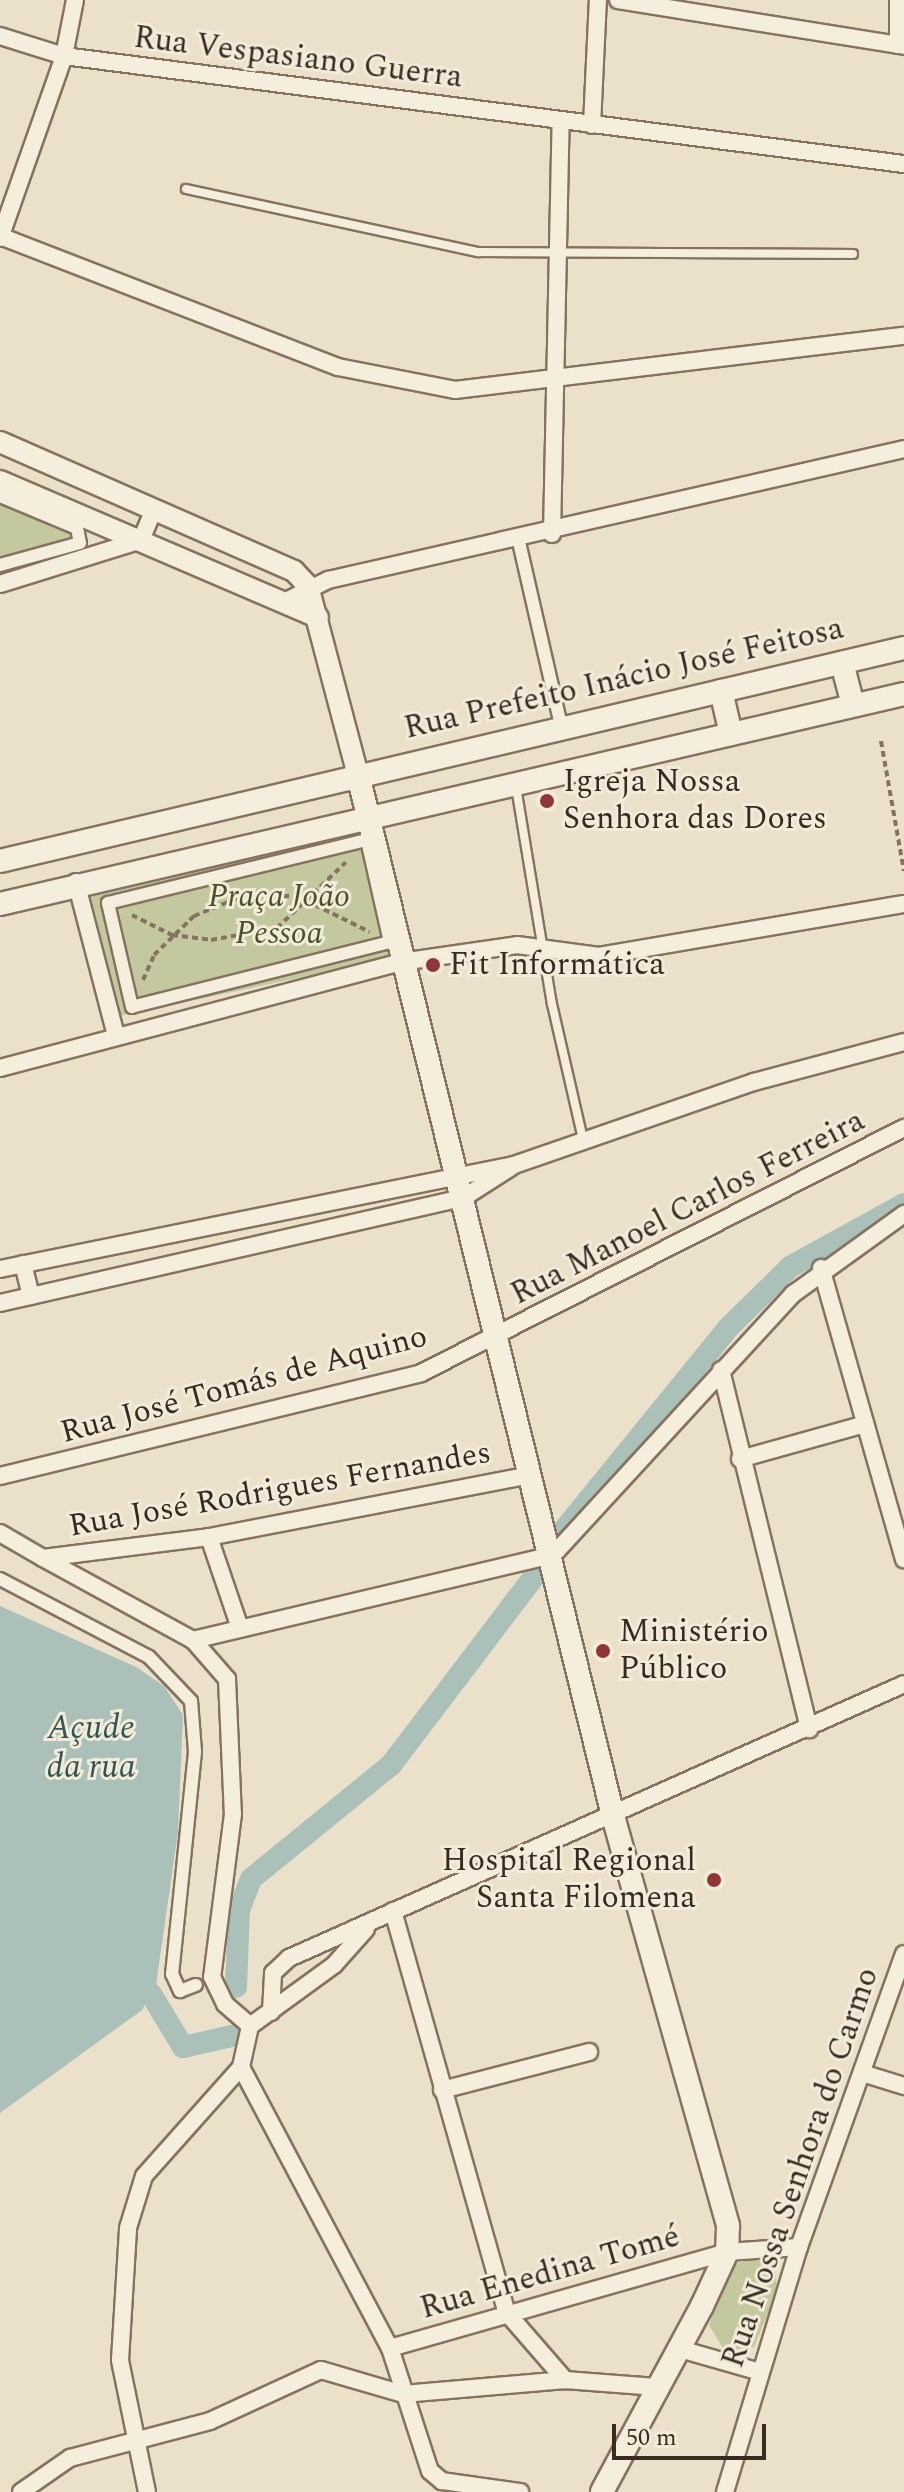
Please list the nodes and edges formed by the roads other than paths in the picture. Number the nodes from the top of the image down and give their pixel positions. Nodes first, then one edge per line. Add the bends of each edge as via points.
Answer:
1 (75, 0) edge
2 (598, 0) edge
3 (618, 0) edge
4 (898, 0) edge
5 (0, 36) edge
6 (901, 46) edge
7 (64, 56) junction
8 (561, 120) junction
9 (592, 125) junction
10 (904, 164) edge
11 (186, 189) dead end
12 (0, 237) edge
13 (557, 250) junction
14 (853, 254) dead end
15 (904, 336) edge
16 (554, 382) junction
17 (0, 442) edge
18 (904, 449) edge
19 (0, 481) edge
20 (0, 496) edge
21 (154, 509) junction
22 (552, 534) junction
23 (141, 540) junction
24 (519, 542) junction
25 (0, 565) edge
26 (0, 584) edge
27 (308, 586) junction
28 (286, 601) junction
29 (318, 617) junction
30 (904, 648) edge
31 (842, 663) junction
32 (721, 691) junction
33 (904, 694) edge
34 (853, 705) junction
35 (561, 726) junction
36 (731, 734) junction
37 (357, 771) junction
38 (515, 784) junction
39 (369, 816) junction
40 (0, 861) edge
41 (76, 882) junction
42 (0, 904) edge
43 (904, 904) edge
44 (548, 951) junction
45 (401, 962) junction
46 (132, 1007) joint
47 (116, 1036) junction
48 (904, 1042) edge
49 (0, 1068) edge
50 (904, 1128) edge
51 (583, 1139) junction
52 (514, 1165) junction
53 (457, 1174) junction
54 (463, 1198) junction
55 (904, 1214) edge
56 (23, 1264) junction
57 (821, 1268) junction
58 (0, 1269) edge
59 (31, 1296) junction
60 (0, 1303) edge
61 (497, 1337) junction
62 (721, 1370) junction
63 (865, 1424) junction
64 (740, 1459) junction
65 (0, 1476) edge
66 (527, 1476) junction
67 (0, 1533) edge
68 (209, 1537) junction
69 (553, 1555) junction
70 (43, 1558) junction
71 (904, 1559) edge
72 (0, 1579) edge
73 (240, 1628) junction
74 (193, 1640) junction
75 (904, 1684) edge
76 (809, 1729) junction
77 (613, 1816) junction
78 (393, 1911) junction
79 (367, 1927) junction
80 (904, 1954) edge
81 (196, 1985) dead end
82 (271, 2012) junction
83 (250, 2026) junction
84 (589, 2052) dead end
85 (241, 2067) junction
86 (862, 2073) junction
87 (904, 2086) edge
88 (442, 2090) junction
89 (799, 2247) junction
90 (727, 2252) junction
91 (507, 2313) junction
92 (390, 2348) junction
93 (680, 2349) junction
94 (760, 2372) junction
95 (565, 2380) junction
96 (657, 2387) junction
97 (403, 2394) junction
98 (139, 2438) junction
99 (21, 2492) edge
100 (147, 2492) edge
101 (520, 2492) edge
102 (602, 2492) edge
103 (725, 2492) edge

1 - 7 street
2 - 9 street
3 - 6 street
4 - 6 street
5 - 7 street, Rua Vespasiano Guerra
7 - 8 street, Rua Vespasiano Guerra
7 - 12 street
8 - 9 street, Rua Vespasiano Guerra
8 - 13 street
9 - 10 street, Rua Vespasiano Guerra
11 - 13 lane via 478,252
12 - 16 street via 338,367 455,390
13 - 14 lane
13 - 16 street
15 - 16 street
16 - 22 street
17 - 21 street
18 - 22 street
19 - 23 street
20 - 25 street via 77,528 80,543
21 - 23 street
21 - 27 street via 269,558
22 - 24 street
23 - 26 street
23 - 28 street
24 - 27 street
24 - 35 street
27 - 28 street
27 - 29 street
28 - 29 street
29 - 37 street
30 - 31 main road, Rua Prefeito Inácio José Feitosa
31 - 32 main road, Rua Prefeito Inácio José Feitosa
31 - 34 main road
32 - 35 main road, Rua Prefeito Inácio José Feitosa
32 - 36 main road
33 - 34 main road
34 - 36 main road
35 - 37 main road, Rua Prefeito Inácio José Feitosa
36 - 38 main road
37 - 39 main road
37 - 40 main road, Rua Prefeito Inácio José Feitosa
38 - 39 main road
38 - 44 lane
39 - 41 main road
39 - 45 main road
41 - 42 main road
41 - 47 street
43 - 44 street via 609,955
44 - 45 street via 489,947
44 - 51 lane via 552,1004
45 - 47 street
45 - 53 main road
46 - 46 street via 108,903 367,840 390,942
47 - 49 street
48 - 51 street
50 - 61 street, Rua Manoel Carlos Ferreira
51 - 52 street
52 - 53 street
52 - 54 street
53 - 54 main road
53 - 56 street
54 - 59 street
54 - 61 main road
55 - 57 street
56 - 58 street
56 - 59 street
57 - 62 street
57 - 63 street
59 - 60 street
61 - 65 street, Rua José Tomás de Aquino via 361,1390
61 - 66 main road
62 - 64 street
62 - 69 street
63 - 64 street
63 - 71 street
64 - 76 street
66 - 68 street, Rua José Rodrigues Fernandes
66 - 69 main road
67 - 70 street, Rua José Rodrigues Fernandes
68 - 70 street, Rua José Rodrigues Fernandes
68 - 73 street
69 - 73 street
69 - 77 main road
70 - 74 street
72 - 81 street via 149,1657 191,1701 195,1752 172,1974 180,1991
73 - 74 street
74 - 83 street via 227,1679 235,1764 212,1977 225,2004
75 - 76 street
76 - 77 street
77 - 78 street
77 - 90 main road via 684,2051 728,2226
78 - 79 street
78 - 88 street
79 - 82 street via 334,1965
79 - 82 street via 283,1961 271,1978
80 - 86 street, Rua Nossa Senhora do Carmo
82 - 83 street
83 - 85 street
84 - 88 street
85 - 92 street
85 - 98 street via 144,2176 128,2228 121,2318 124,2389
86 - 87 street
86 - 89 street, Rua Nossa Senhora do Carmo
88 - 91 street
89 - 90 street, Rua Enedina Tomé
89 - 94 street, Rua Nossa Senhora do Carmo
90 - 91 street, Rua Enedina Tomé
90 - 93 main road
91 - 92 street, Rua Enedina Tomé
91 - 95 street
92 - 97 street
93 - 94 street
93 - 96 main road
94 - 103 street, Rua Nossa Senhora do Carmo
95 - 96 street
95 - 97 street
96 - 102 main road
97 - 98 street via 321,2370 210,2421
97 - 101 street via 434,2477
98 - 99 street via 70,2458
98 - 100 street

